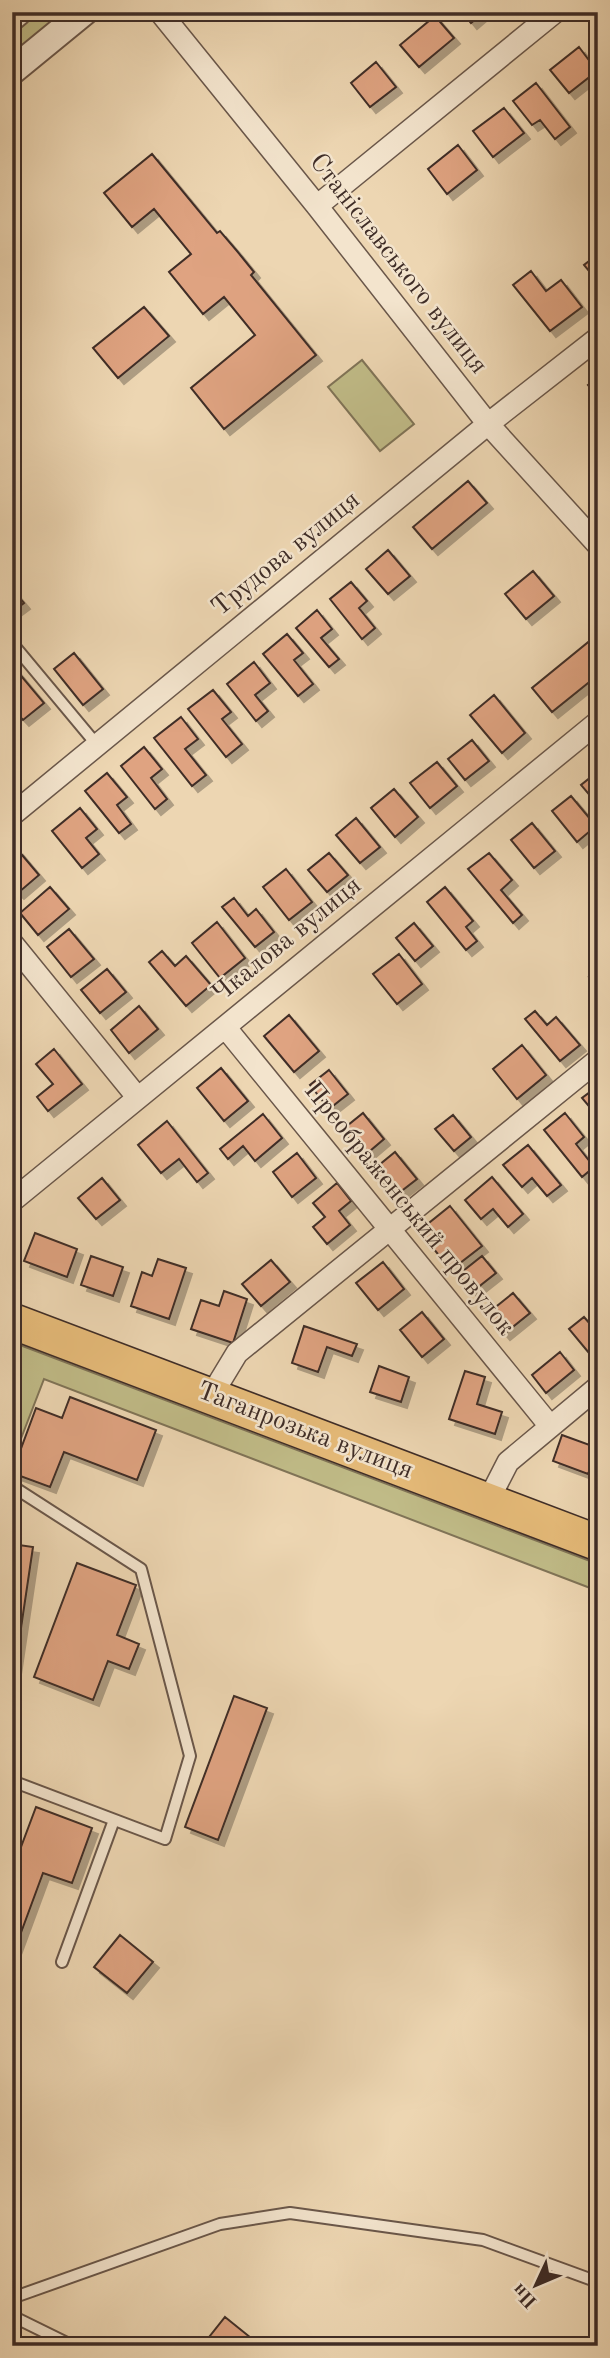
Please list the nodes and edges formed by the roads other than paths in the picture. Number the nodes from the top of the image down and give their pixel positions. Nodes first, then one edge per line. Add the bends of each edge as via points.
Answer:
1 (18, 12) edge
2 (84, 12) edge
3 (160, 12) edge
4 (555, 12) edge
5 (12, 17) edge
6 (12, 71) edge
7 (317, 206) junction
8 (598, 338) edge
9 (488, 424) junction
10 (598, 545) edge
11 (12, 643) edge
12 (598, 722) edge
13 (97, 745) junction
14 (12, 815) edge
15 (12, 943) edge
16 (225, 1027) junction
17 (598, 1060) edge
18 (138, 1098) junction
19 (12, 1201) edge
20 (389, 1229) junction
21 (12, 1321) edge
22 (598, 1387) edge
23 (211, 1395) junction
24 (550, 1426) junction
25 (12, 1486) edge
26 (488, 1501) junction
27 (598, 1543) edge
28 (12, 1781) edge
29 (114, 1820) junction
30 (62, 1962) dead end
31 (598, 2282) edge
32 (12, 2298) edge
33 (12, 2316) edge
34 (73, 2346) edge

1 - 5 street
2 - 6 street
3 - 7 street, Станіславського вулиця
4 - 7 street
7 - 9 street, Станіславського вулиця
8 - 9 street, Трудова вулиця
9 - 10 street, Станіславського вулиця
9 - 13 street, Трудова вулиця
11 - 13 lane
12 - 16 street, Чкалова вулиця
13 - 14 street, Трудова вулиця
15 - 18 street
16 - 18 street, Чкалова вулиця
16 - 20 street, Преображенський провулок
17 - 20 street
18 - 19 street, Чкалова вулиця
20 - 23 street via 237,1353
20 - 24 street, Преображенський провулок
21 - 23 highway, Таганрозька вулиця
22 - 24 street
23 - 26 highway, Таганрозька вулиця
24 - 26 street via 508,1462
25 - 29 lane via 141,1569 190,1756 165,1839
26 - 27 highway, Таганрозька вулиця
28 - 29 lane
29 - 30 lane
31 - 32 lane via 483,2240 290,2213 220,2224
33 - 34 lane

